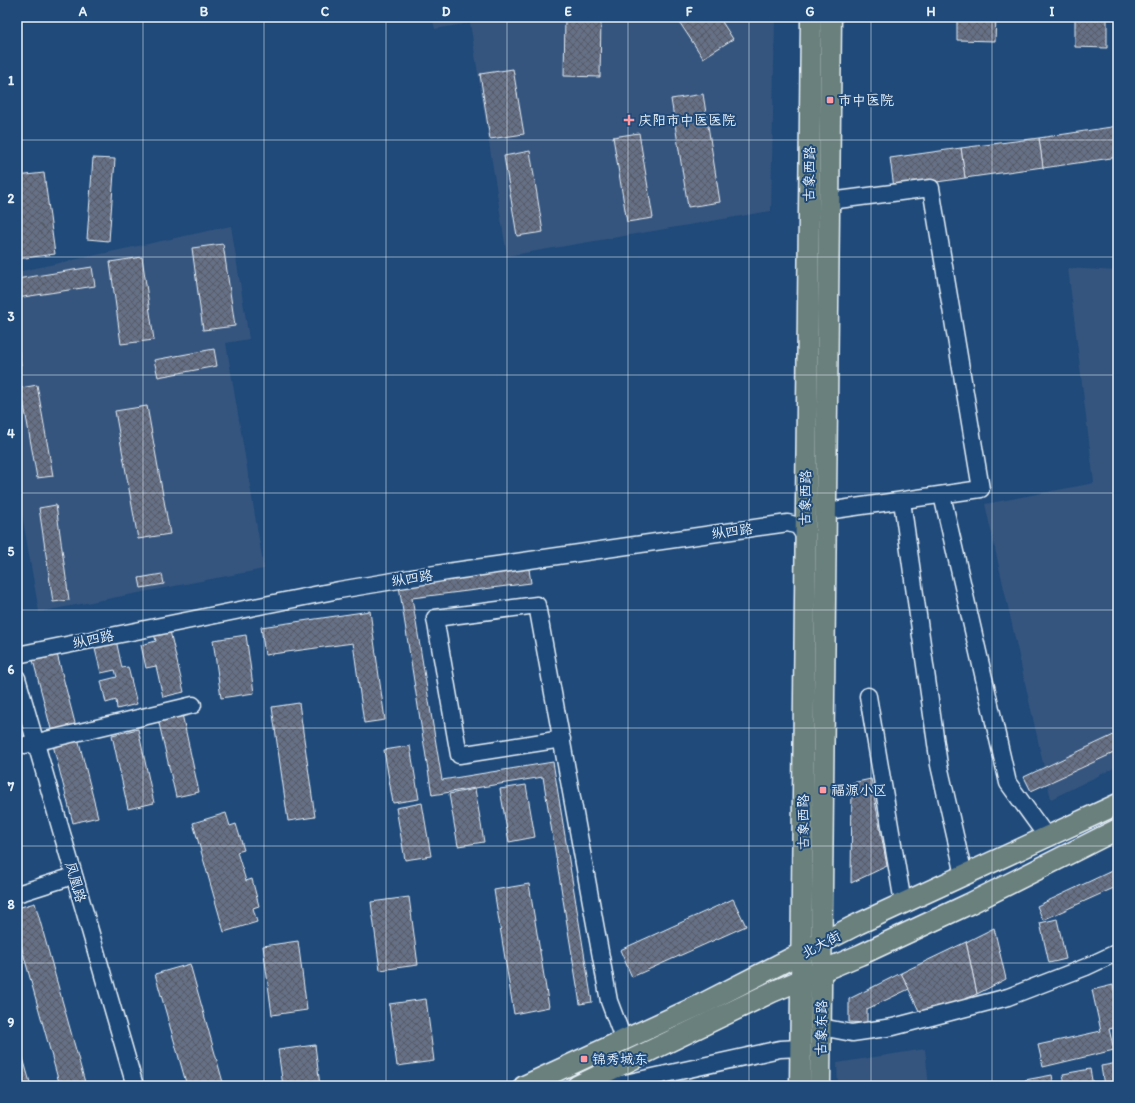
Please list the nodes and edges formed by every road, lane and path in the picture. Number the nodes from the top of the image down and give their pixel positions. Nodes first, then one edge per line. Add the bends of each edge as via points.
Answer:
1 (811, 17) edge
2 (831, 17) edge
3 (830, 201) junction
4 (942, 495) junction
5 (902, 500) junction
6 (805, 505) junction
7 (826, 510) junction
8 (804, 535) junction
9 (17, 648) edge
10 (17, 655) edge
11 (17, 678) edge
12 (868, 696) dead end
13 (193, 704) dead end
14 (17, 718) edge
15 (562, 739) junction
16 (30, 744) junction
17 (1118, 804) edge
18 (1118, 829) edge
19 (1047, 837) junction
20 (964, 874) junction
21 (64, 879) junction
22 (17, 894) edge
23 (903, 903) junction
24 (822, 943) junction
25 (1118, 952) edge
26 (801, 954) junction
27 (822, 971) junction
28 (801, 980) junction
29 (821, 1027) junction
30 (624, 1041) junction
31 (800, 1048) junction
32 (609, 1082) edge
33 (124, 1086) edge
34 (136, 1086) edge
35 (524, 1086) edge
36 (577, 1086) edge
37 (800, 1086) edge
38 (820, 1086) edge

1 - 6 main road, 古象西路
2 - 3 main road, 古象西路
3 - 4 street via 930,188 981,489
3 - 7 main road, 古象西路
4 - 5 street
4 - 19 street via 1008,783
5 - 7 street
5 - 20 street via 939,765
6 - 8 main road, 古象西路
6 - 9 street, 纵四路 via 788,517 446,565 338,583
7 - 24 main road, 古象西路
8 - 10 street, 纵四路 via 798,526 788,523 447,572 340,590
8 - 26 main road, 古象西路
11 - 16 street, 凤凰路
12 - 23 street
13 - 16 street
14 - 16 street, 凤凰路
15 - 15 street via 537,605 435,618 459,755
15 - 30 street via 609,1001
16 - 21 street, 凤凰路
16 - 34 street, 凤凰路
17 - 19 main road, 北大街
18 - 27 main road, 北大街 via 969,904
19 - 20 main road, 北大街
20 - 23 main road, 北大街
21 - 22 street
21 - 33 street, 凤凰路
23 - 24 main road, 北大街
24 - 26 main road, 北大街
24 - 27 main road, 古象西路
25 - 29 street via 1008,997 893,1027 852,1033
26 - 28 main road, 古象西路
26 - 30 main road, 北大街
27 - 28 main road, 北大街
27 - 29 main road, 古象东路
28 - 31 main road, 古象东路
28 - 32 main road, 北大街
29 - 38 main road, 古象东路
30 - 35 main road, 北大街
31 - 32 street via 780,1049
31 - 37 main road, 古象东路
32 - 36 main road, 北大街

